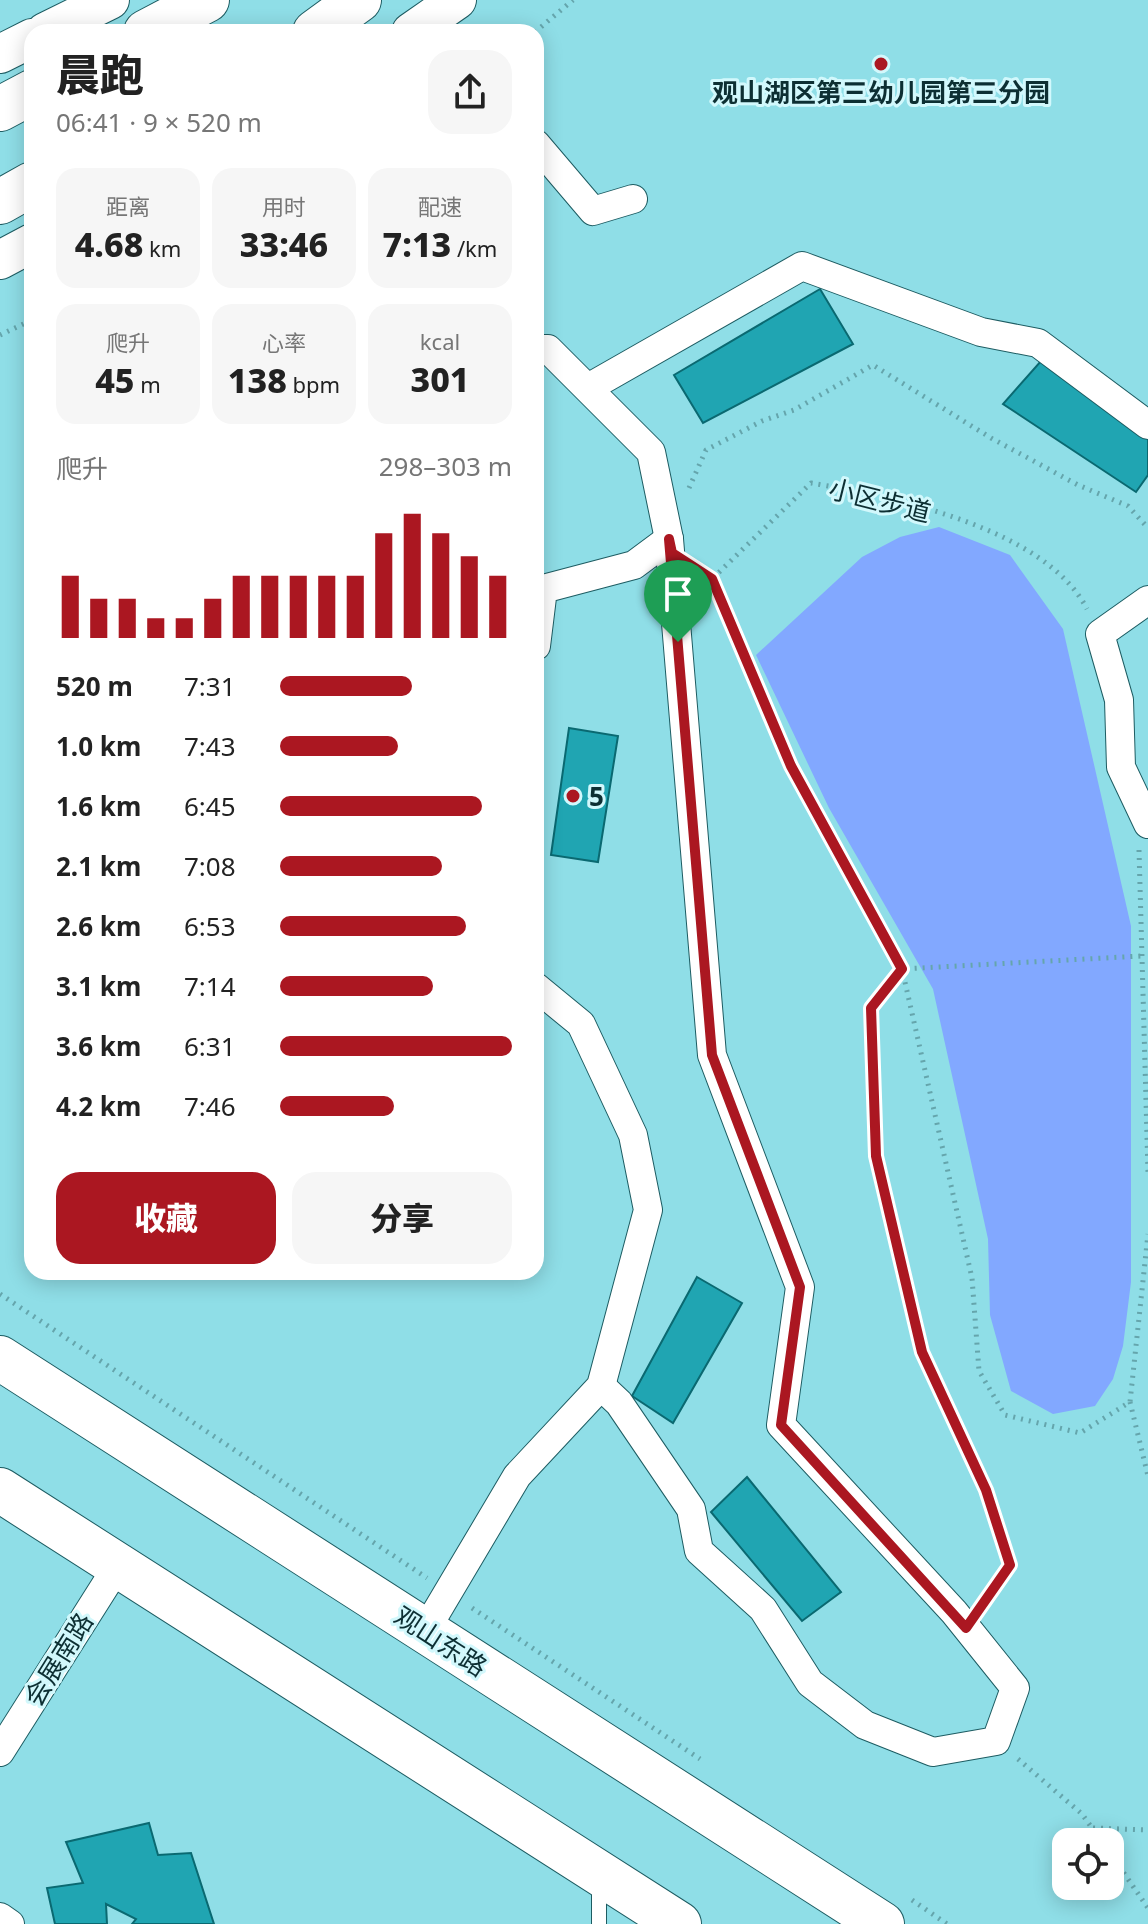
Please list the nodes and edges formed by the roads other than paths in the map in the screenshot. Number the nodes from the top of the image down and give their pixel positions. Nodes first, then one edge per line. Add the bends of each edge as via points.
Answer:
1 (110, 0) edge
2 (207, 0) edge
3 (359, 0) edge
4 (61, 24) edge
5 (161, 24) edge
6 (326, 24) edge
7 (24, 42) edge
8 (0, 54) edge
9 (24, 96) edge
10 (0, 109) edge
11 (544, 153) edge
12 (24, 188) edge
13 (633, 199) dead end
14 (0, 202) edge
15 (24, 247) edge
16 (0, 260) edge
17 (544, 349) edge
18 (588, 388) junction
19 (1148, 425) edge
20 (669, 539) junction
21 (544, 589) edge
22 (1148, 600) edge
23 (1143, 814) edge
24 (544, 994) edge
25 (0, 1358) edge
26 (601, 1386) junction
27 (0, 1490) edge
28 (117, 1567) junction
29 (425, 1631) junction
30 (0, 1752) edge
31 (600, 1873) junction
32 (0, 1917) edge
33 (10, 1924) edge
34 (599, 1924) edge
35 (679, 1924) edge
36 (882, 1924) edge

1 - 4 main road
2 - 5 main road
3 - 6 main road
7 - 8 main road
9 - 10 main road
11 - 13 street via 593,211
12 - 14 main road
15 - 16 main road
17 - 18 street
18 - 19 street via 802,266 981,332 1038,343
18 - 20 street via 651,452
20 - 21 street via 634,565
20 - 26 street via 712,1055 800,1287 781,1425 1015,1688 996,1741 933,1752 865,1725 810,1683 763,1609 699,1551 691,1509 619,1403
22 - 23 street via 1100,634 1119,700 1121,767
24 - 26 street via 581,1024 633,1135 648,1210
25 - 29 main road, 观山东路
26 - 29 street via 517,1476
27 - 28 main road
28 - 30 street, 会展南路
28 - 31 main road
29 - 36 main road, 观山东路
31 - 34 lane
31 - 35 main road
32 - 33 street

